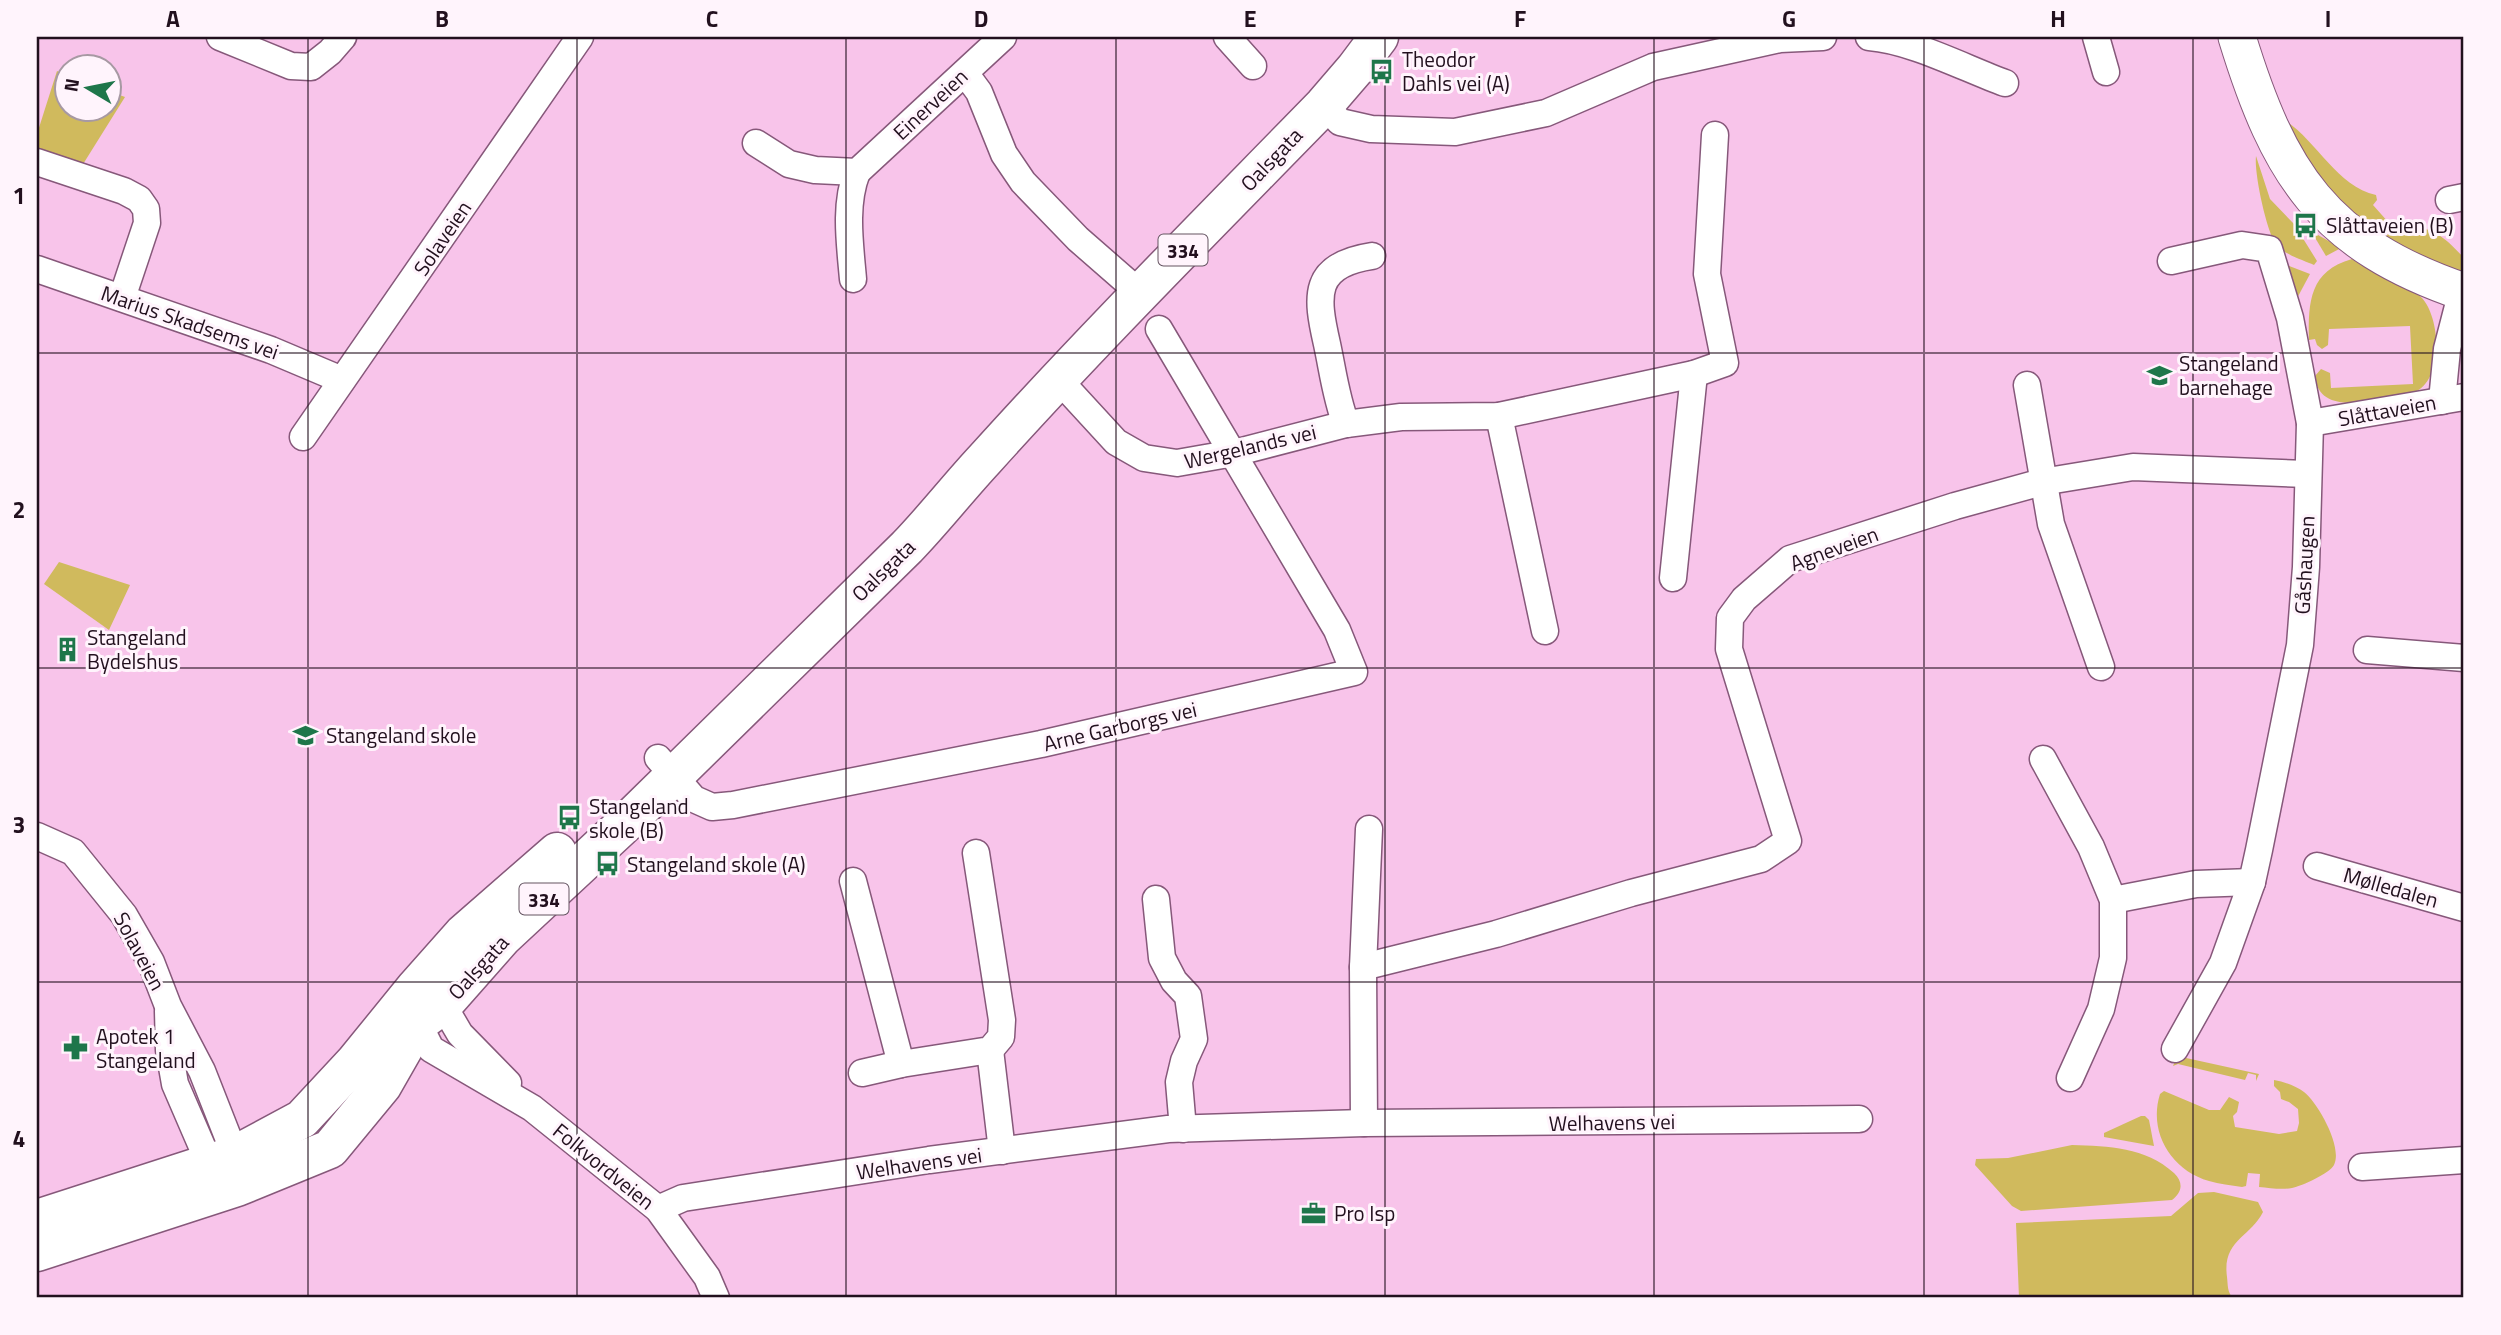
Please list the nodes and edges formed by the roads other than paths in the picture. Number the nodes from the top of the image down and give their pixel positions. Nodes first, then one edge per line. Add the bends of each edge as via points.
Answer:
1 (220, 37) edge
2 (343, 37) edge
3 (580, 37) edge
4 (1003, 37) edge
5 (1227, 37) edge
6 (1379, 37) edge
7 (1824, 37) edge
8 (1869, 37) edge
9 (2096, 37) edge
10 (2237, 37) edge
11 (1779, 38) edge
12 (1253, 66) dead end
13 (2106, 72) dead end
14 (965, 73) junction
15 (2005, 83) dead end
16 (1324, 105) junction
17 (1715, 135) dead end
18 (756, 143) dead end
19 (37, 162) edge
20 (857, 172) junction
21 (1372, 256) dead end
22 (2171, 261) dead end
23 (37, 269) edge
24 (853, 279) dead end
25 (2463, 291) edge
26 (1141, 294) junction
27 (122, 298) junction
28 (1159, 329) dead end
29 (1694, 374) junction
30 (342, 380) junction
31 (1059, 380) junction
32 (2027, 384) dead end
33 (2453, 399) edge
34 (1499, 416) junction
35 (2311, 423) junction
36 (1346, 424) junction
37 (303, 437) dead end
38 (1234, 453) junction
39 (2307, 474) junction
40 (2042, 481) junction
41 (1673, 578) dead end
42 (1545, 631) dead end
43 (2367, 650) dead end
44 (2464, 658) edge
45 (2101, 667) dead end
46 (2043, 759) dead end
47 (665, 768) junction
48 (1369, 829) dead end
49 (39, 837) edge
50 (976, 852) dead end
51 (2317, 866) dead end
52 (853, 881) dead end
53 (2252, 882) junction
54 (1156, 899) dead end
55 (2113, 900) junction
56 (2464, 908) edge
57 (1363, 967) junction
58 (426, 1005) junction
59 (2175, 1049) dead end
60 (990, 1050) junction
61 (901, 1064) junction
62 (862, 1073) dead end
63 (2070, 1078) dead end
64 (1859, 1119) dead end
65 (1364, 1123) junction
66 (1183, 1129) junction
67 (1002, 1152) junction
68 (2464, 1160) edge
69 (2361, 1167) dead end
70 (227, 1169) junction
71 (659, 1209) junction
72 (37, 1219) edge
73 (37, 1252) edge
74 (716, 1298) edge

1 - 2 street via 291,66 311,67
3 - 30 street, Solaveien
4 - 14 street, Einerveien
5 - 12 street
6 - 16 main road, Oalsgata / 334
7 - 11 street
8 - 15 street via 1907,46
9 - 13 street
10 - 25 main road via 2267,123 2283,157 2310,194 2348,234 2372,251
11 - 16 street via 1653,67 1546,113 1455,132 1371,129 1340,122
14 - 20 street, Einerveien
14 - 26 street via 979,92 1004,154 1023,181 1078,239
16 - 26 main road, Oalsgata / 334
17 - 29 street, Wergelands vei via 1707,274 1725,363
18 - 20 street via 789,164
19 - 27 street via 124,191 146,209 148,223
20 - 24 street via 849,207
21 - 36 street, Wergelands vei via 1335,268 1320,295 1336,400
22 - 35 street, Gåshaugen via 2242,244 2269,249 2290,318
23 - 27 street, Marius Skadsems vei
25 - 33 street via 2447,349
26 - 31 main road, Oalsgata / 334
27 - 30 street, Marius Skadsems vei
28 - 38 street
29 - 34 street, Wergelands vei
29 - 41 street
30 - 37 street, Solaveien
31 - 38 street, Wergelands vei via 1116,442 1144,458 1177,463
31 - 47 main road, Oalsgata / 334 via 907,547
32 - 40 street
33 - 35 street, Slåttaveien
34 - 36 street, Wergelands vei via 1401,417
34 - 42 street
35 - 39 street, Gåshaugen
36 - 38 street, Wergelands vei
38 - 47 street, Arne Garborgs vei via 1336,630 1354,672 1041,744 733,805 712,807 694,799
39 - 40 street, Agneveien via 2133,467
39 - 53 street, Gåshaugen via 2300,645
40 - 45 street via 2051,524
40 - 57 street, Agneveien via 1790,559 1730,618 1729,649 1788,841 1761,859
43 - 44 street
46 - 55 street via 2091,847
47 - 58 main road, Oalsgata / 334 via 503,937
48 - 57 street
49 - 70 street, Solaveien via 73,852 137,936 202,1071
50 - 60 street via 1002,1020 1001,1037
51 - 56 street, Mølledalen
52 - 61 street
53 - 55 street via 2196,884
53 - 59 street, Gåshaugen via 2223,963
54 - 66 street via 1162,958 1188,996 1194,1039 1180,1082
55 - 63 street via 2113,958 2101,1009
57 - 65 street
58 - 70 main road, Oalsgata / 334 via 382,1086 330,1149
58 - 71 street, Folkvordveien via 431,1049 532,1108
60 - 61 street
60 - 67 street
61 - 62 street
64 - 65 street, Welhavens vei
65 - 66 street, Welhavens vei
66 - 67 street, Welhavens vei
67 - 71 street, Welhavens vei via 683,1198
68 - 69 street
70 - 72 main road, Oalsgata / 334
70 - 73 main road, Oalsgata / 334
71 - 74 street, Folkvordveien via 707,1277

